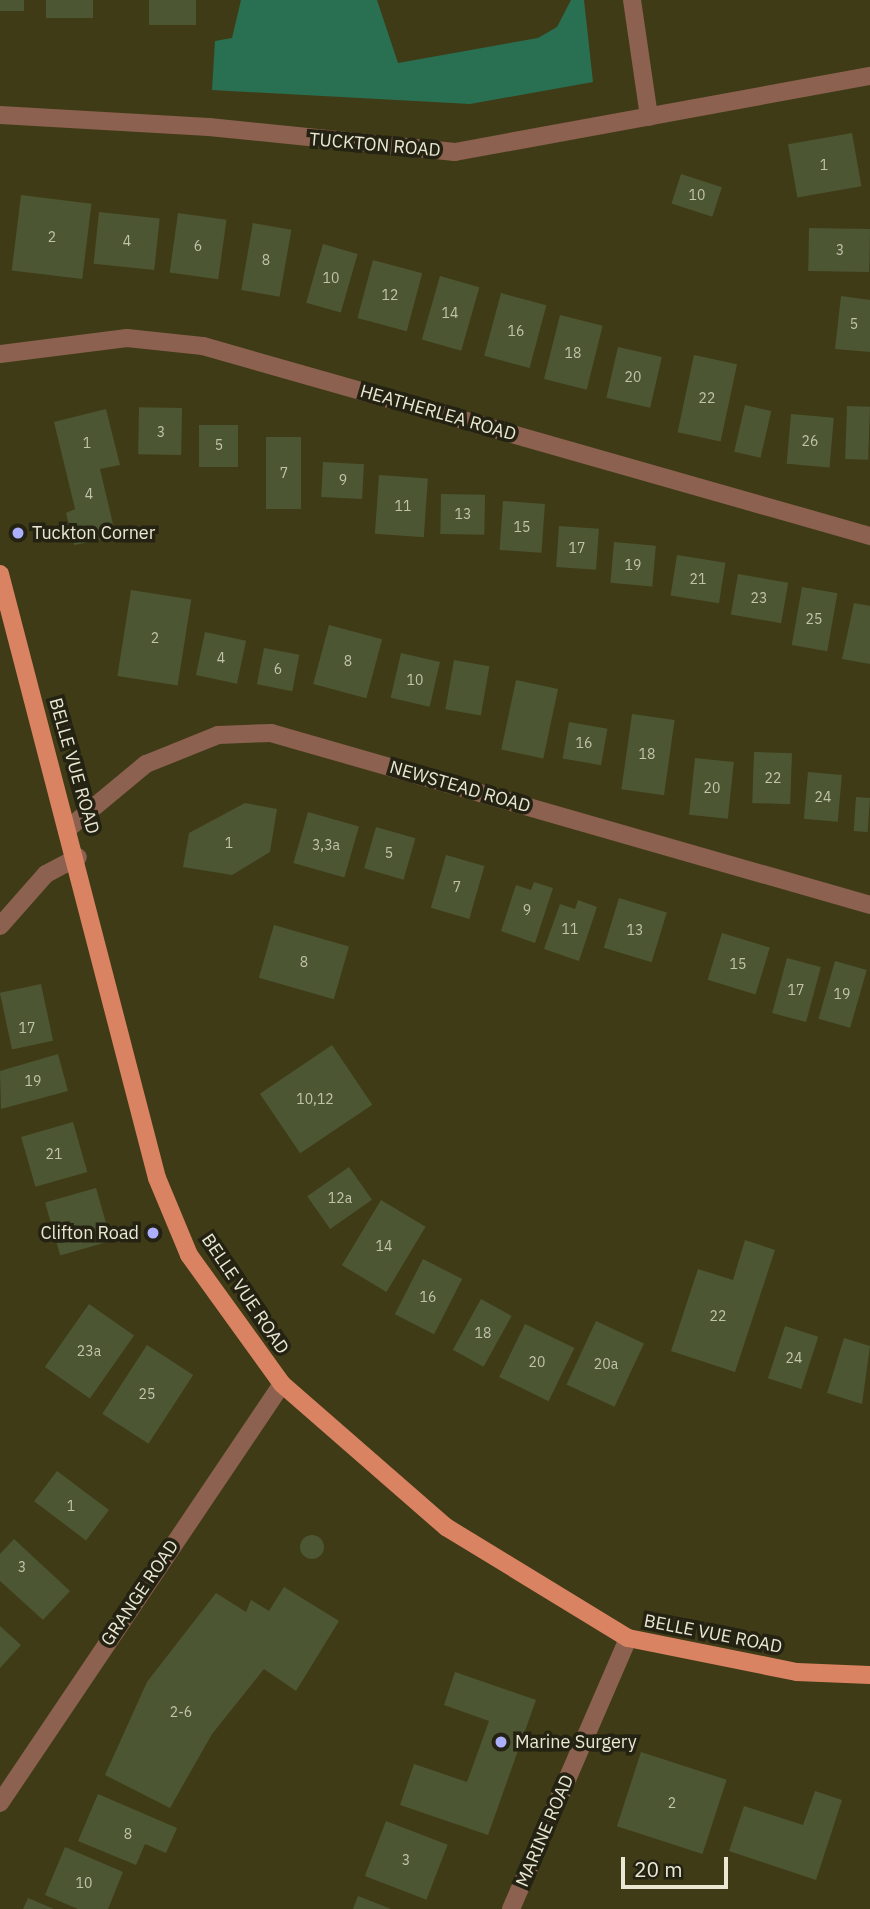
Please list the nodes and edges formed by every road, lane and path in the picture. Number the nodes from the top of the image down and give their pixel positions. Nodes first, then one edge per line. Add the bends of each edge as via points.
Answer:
1 (632, 0) edge
2 (870, 76) edge
3 (0, 115) edge
4 (649, 117) junction
5 (0, 354) edge
6 (870, 536) edge
7 (0, 574) edge
8 (70, 827) junction
9 (78, 857) junction
10 (870, 905) edge
11 (0, 926) edge
12 (282, 1384) junction
13 (628, 1638) junction
14 (870, 1675) edge
15 (0, 1803) edge
16 (511, 1909) edge

1 - 4 street
2 - 4 street, TUCKTON ROAD
3 - 4 street, TUCKTON ROAD via 209,127 455,152
5 - 6 street, HEATHERLEA ROAD via 127,338 203,346
7 - 8 main road, BELLE VUE ROAD
8 - 9 main road, BELLE VUE ROAD
8 - 10 street, NEWSTEAD ROAD via 146,764 218,735 271,733
9 - 11 street via 46,874
9 - 12 main road, BELLE VUE ROAD via 157,1178 189,1255
12 - 13 main road, BELLE VUE ROAD via 446,1527
12 - 15 street, GRANGE ROAD
13 - 14 main road, BELLE VUE ROAD via 797,1672
13 - 16 street, MARINE ROAD

